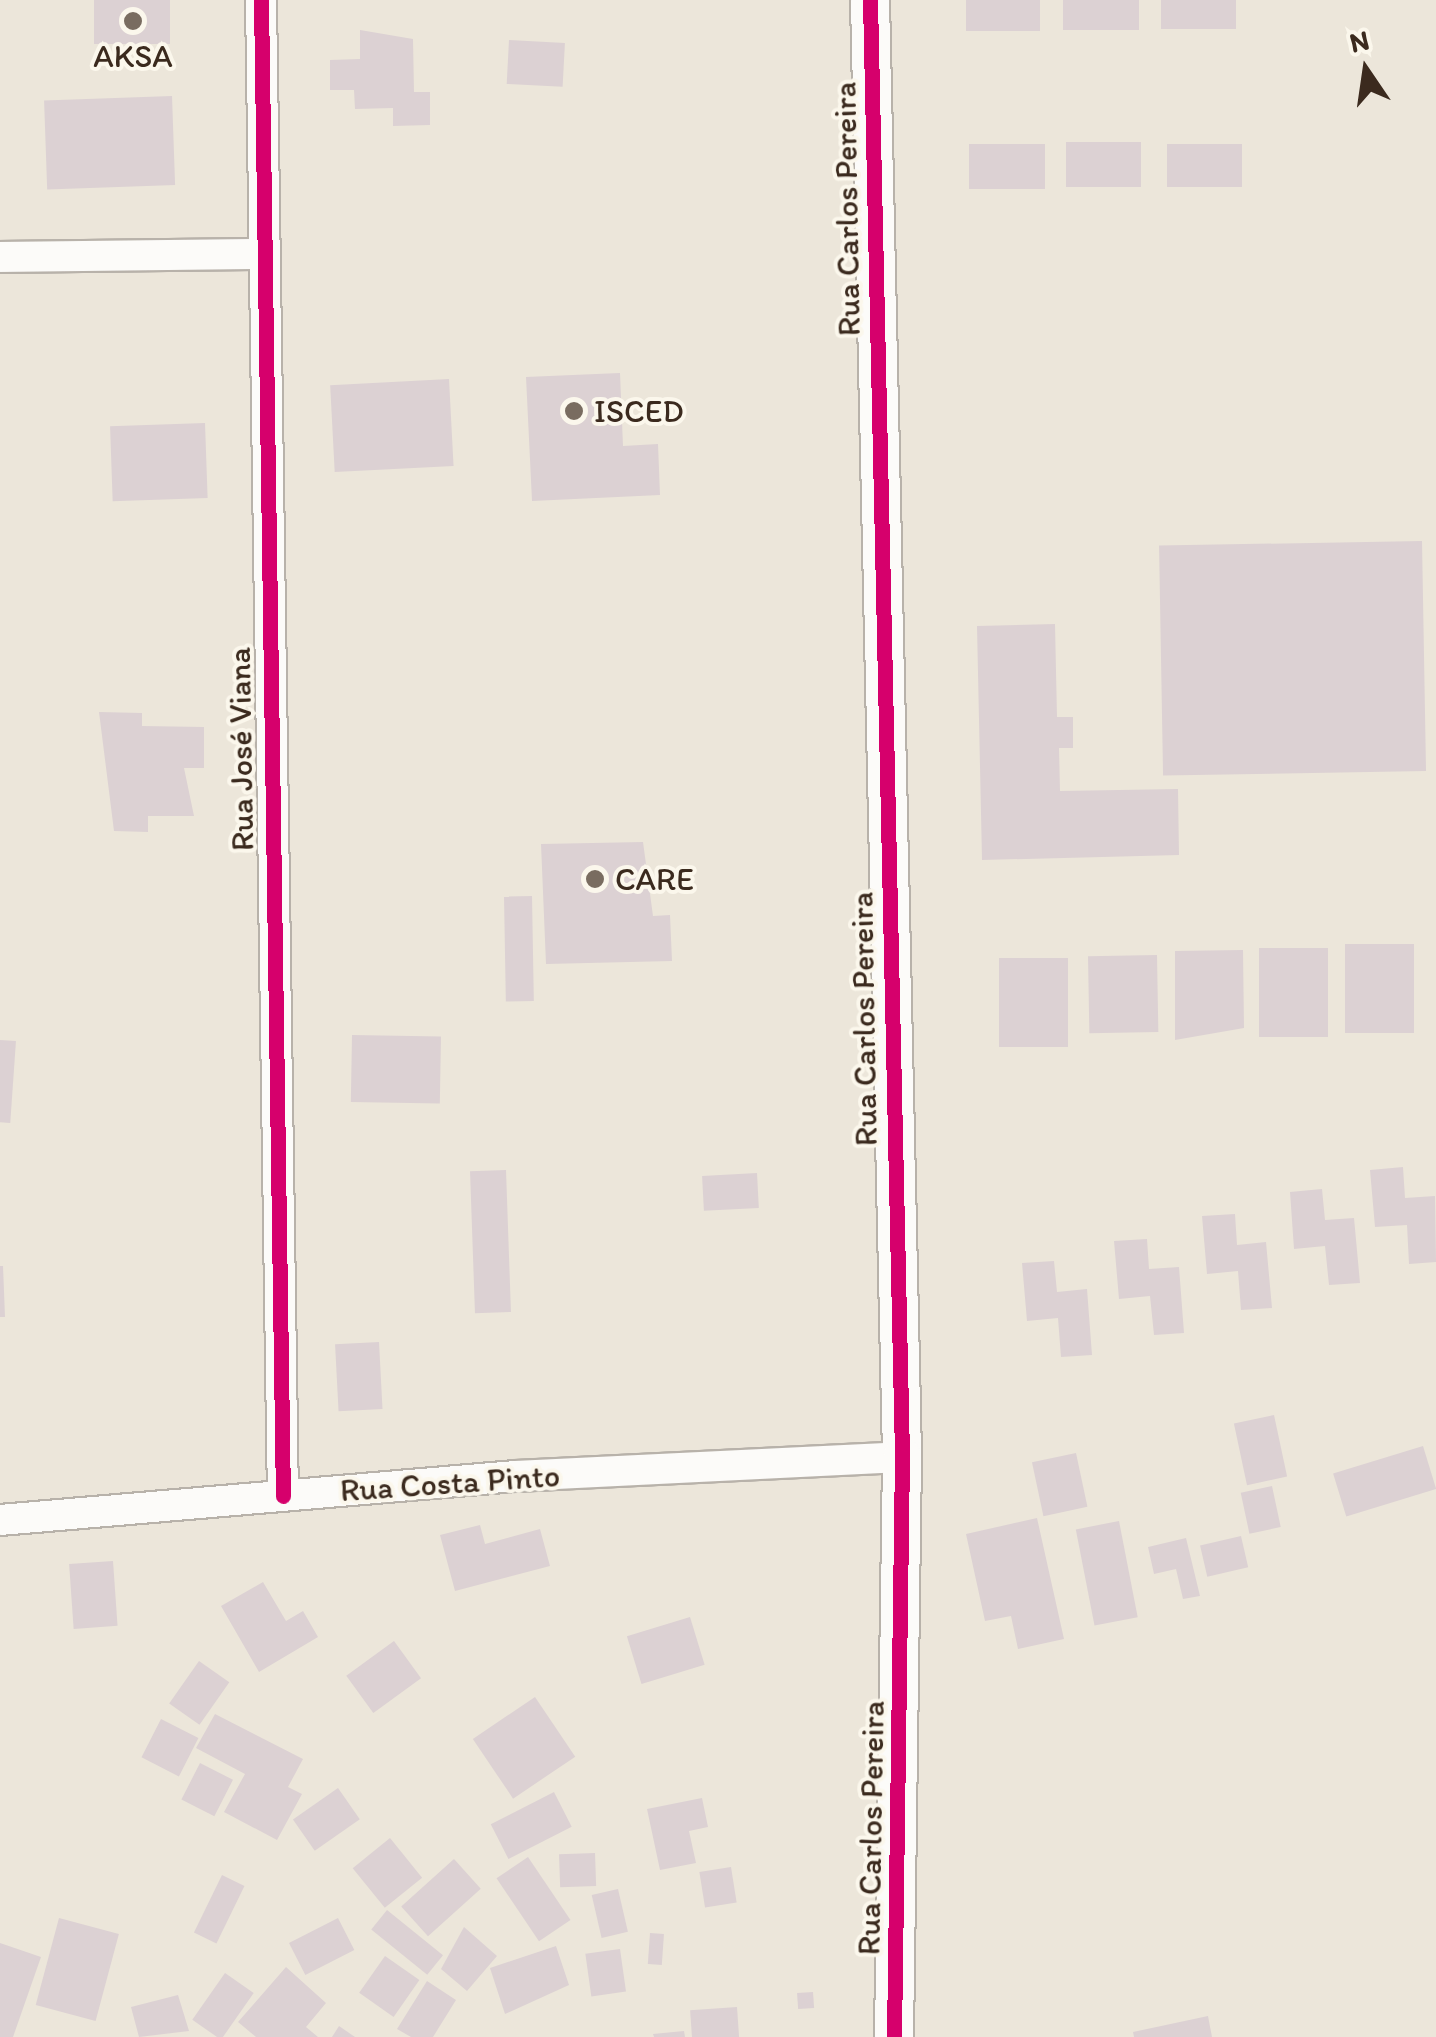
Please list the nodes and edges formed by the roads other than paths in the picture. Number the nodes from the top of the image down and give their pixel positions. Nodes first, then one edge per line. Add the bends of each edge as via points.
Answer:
1 (261, 0) edge
2 (870, 0) edge
3 (259, 254) junction
4 (0, 257) edge
5 (902, 1458) junction
6 (283, 1496) junction
7 (0, 1520) edge
8 (894, 2037) edge

1 - 3 street, Rua José Viana
2 - 5 street, Rua Carlos Pereira
3 - 4 street
3 - 6 street, Rua José Viana
5 - 6 street, Rua Costa Pinto
5 - 8 street, Rua Carlos Pereira
6 - 7 street, Rua Costa Pinto

